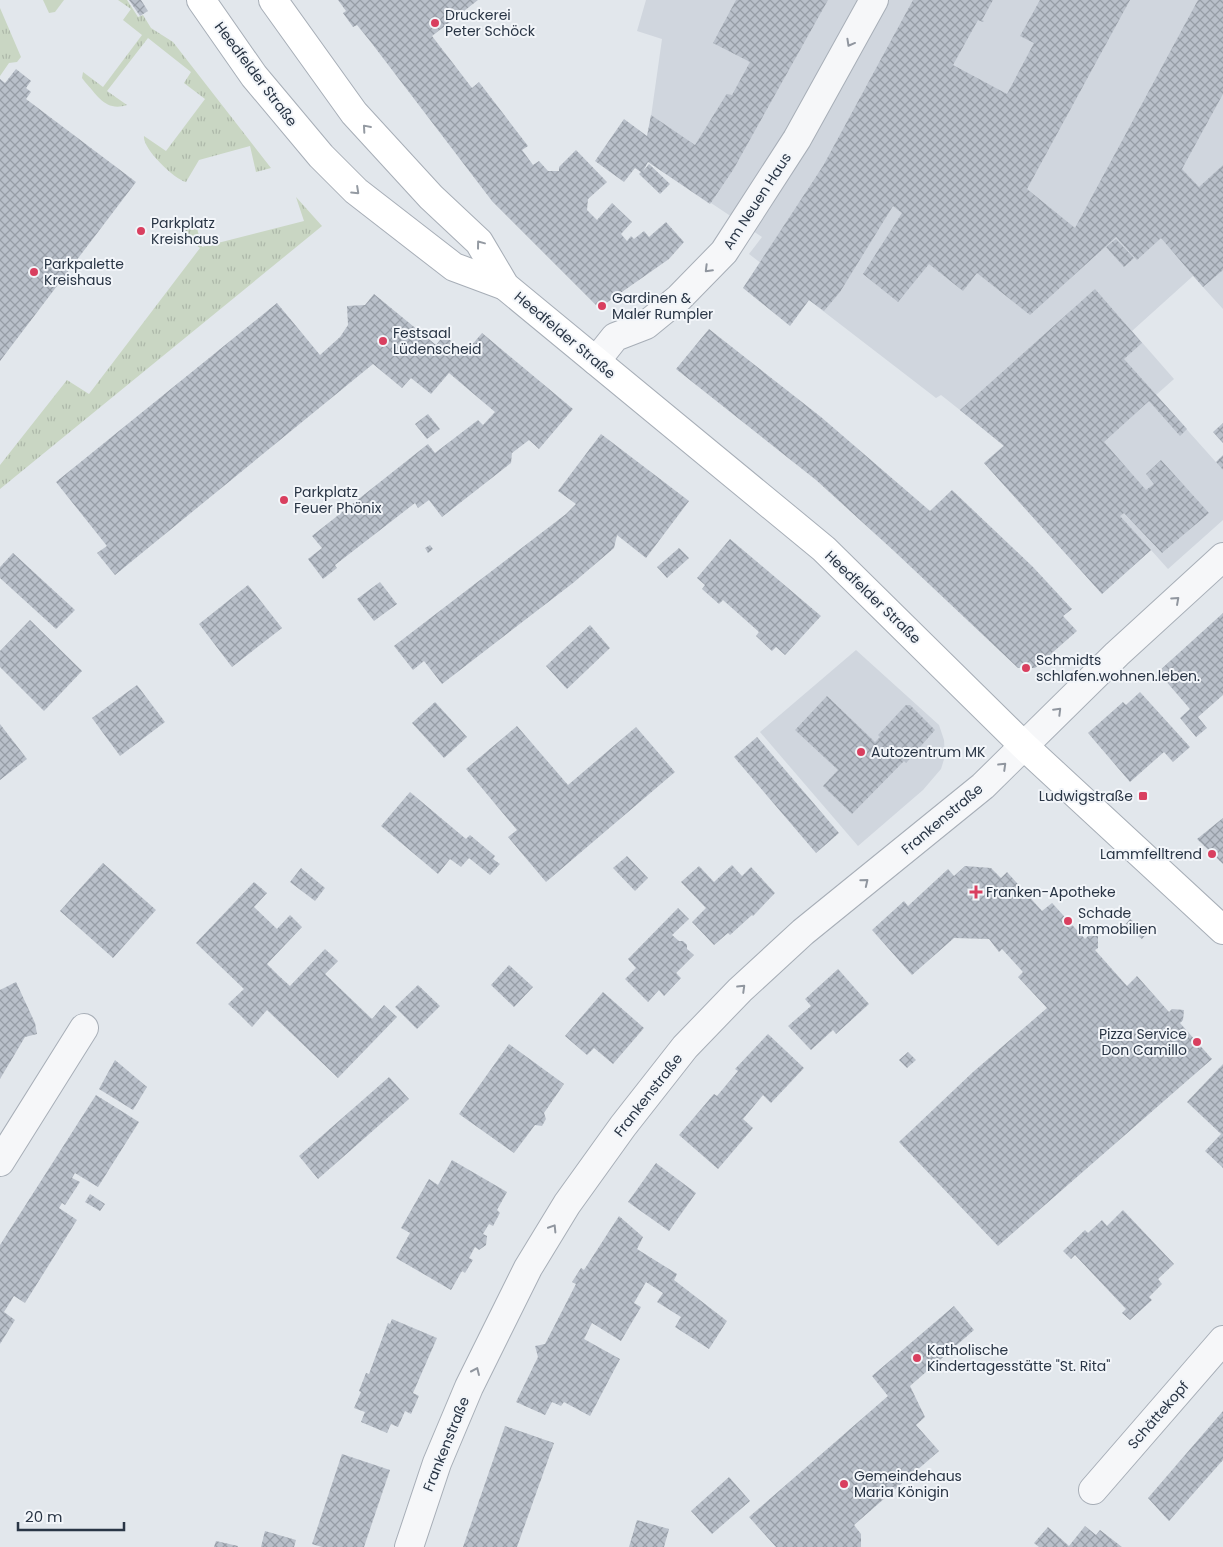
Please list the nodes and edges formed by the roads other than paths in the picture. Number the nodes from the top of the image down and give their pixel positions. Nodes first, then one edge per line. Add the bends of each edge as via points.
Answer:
1 (202, 0) edge
2 (273, 0) edge
3 (874, 0) edge
4 (505, 286) junction
5 (596, 362) junction
6 (1223, 557) edge
7 (1024, 746) junction
8 (1223, 930) edge
9 (84, 1028) dead end
10 (0, 1162) edge
11 (1223, 1340) edge
12 (1093, 1490) dead end
13 (409, 1547) edge

1 -> 4 main road, Heedfelder Straße via 259,82 321,156 356,191 454,267
4 -> 2 main road, Heedfelder Straße via 480,242 431,197 359,119
3 -> 5 street, Am Neuen Haus via 797,139 724,252 679,298 646,325 615,337
4 - 5 main road, Heedfelder Straße
5 - 7 main road, Heedfelder Straße via 824,549
7 -> 6 street via 1117,654
7 - 8 main road, Heedfelder Straße
13 -> 7 street, Frankenstraße via 437,1463 498,1323 567,1204 623,1126 685,1047 740,990 803,932 960,806
9 - 10 street
11 - 12 street, Schättekopf

